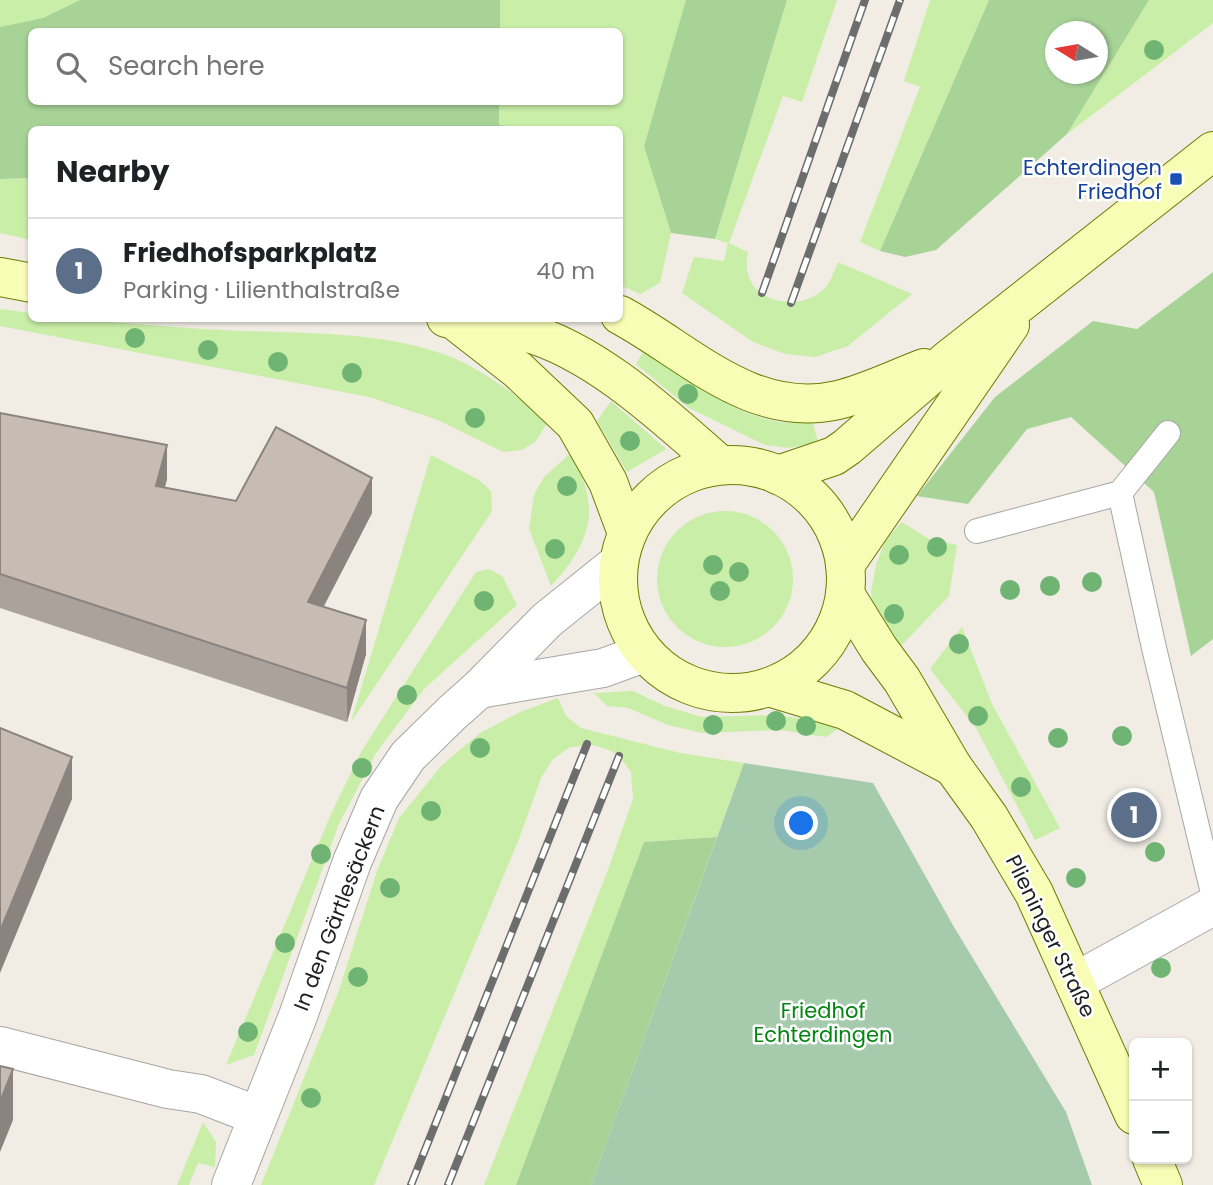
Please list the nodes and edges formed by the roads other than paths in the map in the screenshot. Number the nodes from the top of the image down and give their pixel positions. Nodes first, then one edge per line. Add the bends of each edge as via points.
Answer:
1 (1213, 151) edge
2 (0, 277) edge
3 (28, 282) edge
4 (1032, 293) junction
5 (623, 317) edge
6 (453, 322) edge
7 (462, 322) edge
8 (949, 359) junction
9 (1168, 433) dead end
10 (720, 465) junction
11 (778, 475) junction
12 (1120, 493) junction
13 (977, 531) dead end
14 (623, 548) junction
15 (845, 579) junction
16 (644, 653) junction
17 (769, 687) junction
18 (479, 690) junction
19 (953, 767) junction
20 (1213, 893) edge
21 (1213, 906) edge
22 (1075, 982) junction
23 (0, 1046) edge
24 (1129, 1104) edge
25 (258, 1116) junction
26 (1154, 1164) edge
27 (231, 1185) edge
28 (1163, 1185) edge

1 - 4 main road
2 - 3 main road
4 - 8 main road
4 - 15 main road
5 - 8 main road via 734,386 763,398 800,404 835,401
6 - 14 main road via 518,370 575,424 608,482
7 - 10 main road via 525,332 560,346 611,375
8 - 11 main road via 834,456
9 - 12 lane
10 - 11 main road via 750,466
10 - 14 main road via 691,472 665,486 643,508
11 - 15 main road via 803,490 824,511 838,536
12 - 13 lane
12 - 20 lane
14 - 16 main road via 618,595 627,626
14 - 18 street, In den Gärtlesäckern
15 - 17 main road via 837,625 820,652 797,673
15 - 19 main road, Plieninger Straße via 878,649 902,680
16 - 17 main road via 670,676 701,690 735,694
16 - 18 street via 603,668
17 - 19 main road, Plieninger Straße via 845,710
18 - 25 street, In den Gärtlesäckern via 408,756 379,799
19 - 22 main road, Plieninger Straße via 1034,893
21 - 22 street
22 - 24 main road, Plieninger Straße
23 - 25 street via 201,1094
25 - 27 street, In den Gärtlesäckern
26 - 28 main road

